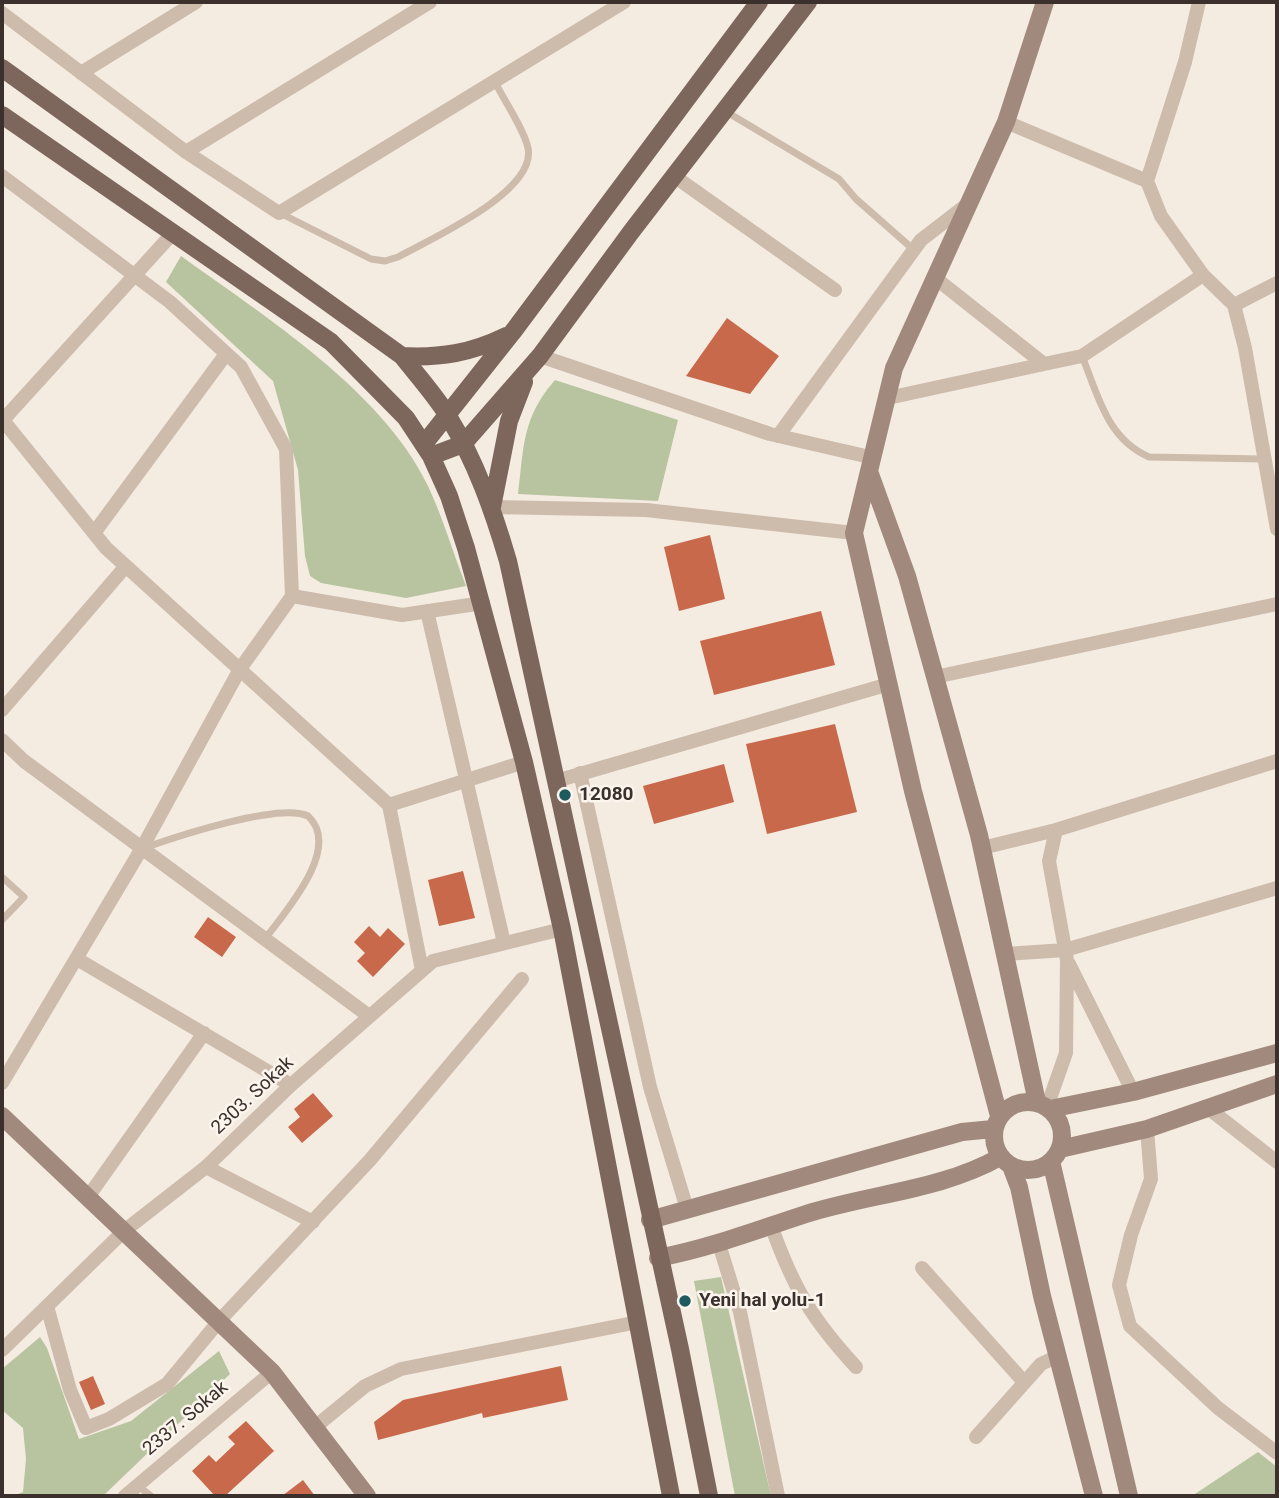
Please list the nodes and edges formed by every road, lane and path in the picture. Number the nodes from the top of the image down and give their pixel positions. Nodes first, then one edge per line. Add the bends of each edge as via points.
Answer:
1 (196, 2) edge
2 (430, 2) edge
3 (624, 2) edge
4 (759, 2) edge
5 (808, 2) edge
6 (1045, 2) edge
7 (1199, 2) edge
8 (2, 13) edge
9 (2, 68) edge
10 (80, 73) junction
11 (494, 80) junction
12 (724, 110) junction
13 (2, 115) edge
14 (1006, 122) junction
15 (186, 152) junction
16 (2, 176) edge
17 (674, 176) junction
18 (1147, 181) junction
19 (969, 203) junction
20 (279, 213) junction
21 (173, 233) junction
22 (914, 250) junction
23 (135, 274) junction
24 (1203, 275) junction
25 (934, 277) junction
26 (1277, 282) edge
27 (835, 290) dead end
28 (1234, 305) junction
29 (512, 333) junction
30 (226, 354) junction
31 (402, 355) junction
32 (1083, 356) junction
33 (535, 363) junction
34 (1044, 364) junction
35 (888, 398) junction
36 (447, 414) junction
37 (2, 420) edge
38 (778, 436) junction
39 (463, 444) junction
40 (427, 450) junction
41 (1263, 459) junction
42 (872, 466) junction
43 (492, 507) junction
44 (1277, 529) edge
45 (94, 533) junction
46 (854, 533) junction
47 (126, 566) junction
48 (292, 596) junction
49 (483, 603) junction
50 (1277, 604) edge
51 (427, 611) junction
52 (240, 669) junction
53 (935, 677) junction
54 (889, 684) junction
55 (2, 710) edge
56 (2, 740) edge
57 (524, 761) junction
58 (1277, 761) edge
59 (580, 774) junction
60 (467, 780) junction
61 (556, 780) junction
62 (389, 805) junction
63 (1056, 830) junction
64 (142, 848) junction
65 (982, 848) junction
66 (2, 877) edge
67 (1277, 888) edge
68 (2, 920) edge
69 (562, 929) junction
70 (265, 939) junction
71 (504, 943) junction
72 (1005, 954) junction
73 (1066, 955) junction
74 (77, 959) junction
75 (422, 970) junction
76 (522, 979) dead end
77 (369, 1016) junction
78 (204, 1033) junction
79 (1277, 1053) edge
80 (2, 1083) edge
81 (1277, 1084) edge
82 (291, 1085) junction
83 (1133, 1092) junction
84 (1044, 1106) junction
85 (1208, 1108) junction
86 (2, 1116) edge
87 (996, 1123) junction
88 (1147, 1129) junction
89 (1056, 1155) junction
90 (1005, 1161) junction
91 (1277, 1163) edge
92 (206, 1167) junction
93 (88, 1197) junction
94 (687, 1209) junction
95 (650, 1220) junction
96 (313, 1222) junction
97 (772, 1228) junction
98 (124, 1231) junction
99 (719, 1244) junction
100 (658, 1258) junction
101 (922, 1268) dead end
102 (47, 1306) junction
103 (220, 1320) junction
104 (638, 1322) junction
105 (2, 1350) edge
106 (1058, 1356) junction
107 (856, 1367) dead end
108 (272, 1372) junction
109 (1024, 1382) junction
110 (315, 1427) junction
111 (976, 1437) dead end
112 (1277, 1453) edge
113 (138, 1485) junction
114 (125, 1496) edge
115 (151, 1496) edge
116 (367, 1496) edge
117 (671, 1496) edge
118 (709, 1496) edge
119 (778, 1496) edge
120 (1094, 1496) edge
121 (1129, 1496) edge

1 - 10 street
2 - 15 street
3 - 11 street
4 - 29 main road
5 - 12 main road
6 - 14 street
7 - 18 street
8 - 10 street
9 - 31 main road
10 - 15 street
11 - 20 street
11 - 20 lane via 528,148 522,176 504,196 385,261 371,259
12 - 17 main road
12 - 22 lane via 839,179
13 - 21 main road
14 - 18 street
14 - 19 street
15 - 20 street
16 - 23 street
17 - 27 street
17 - 33 main road
18 - 24 street via 1161,216
19 - 22 street
19 - 25 street
21 - 23 street
21 - 40 main road via 331,342 406,418
22 - 38 street
23 - 30 street
23 - 37 street
24 - 28 street
24 - 32 street
25 - 34 street
25 - 35 street via 894,368
26 - 28 street
28 - 41 street
29 - 31 main road via 480,349 449,356
29 - 36 main road
30 - 45 street
30 - 48 street via 241,368 286,449
31 - 36 main road
32 - 34 street
32 - 41 lane via 1114,431 1141,453 1149,457
33 - 38 street
33 - 39 main road
33 - 43 main road via 509,421
34 - 35 street
35 - 42 street
36 - 39 main road
36 - 40 main road
37 - 45 street
38 - 42 street
39 - 40 main road
39 - 43 main road
40 - 49 main road via 449,496
41 - 44 street
42 - 46 street
42 - 53 street
43 - 46 street via 646,510
43 - 61 main road
45 - 47 street
46 - 54 street
47 - 52 street
47 - 55 street
48 - 51 street via 402,615
48 - 52 street
49 - 51 street
49 - 57 main road
50 - 53 street
51 - 60 street
52 - 62 street
52 - 64 street
53 - 65 street
54 - 59 street
54 - 87 street
56 - 64 street
57 - 60 street
57 - 69 main road
58 - 63 street
59 - 61 street
59 - 94 street via 650,1087
60 - 62 street
60 - 71 street
61 - 95 main road
62 - 75 street
63 - 65 street
63 - 73 street via 1049,861
64 - 70 street
64 - 70 lane via 193,830 258,817 296,812 308,816 318,832 313,867 304,887
64 - 74 street
65 - 72 street
66 - 68 lane via 24,897
67 - 73 street
69 - 71 street, 2303. Sokak
69 - 104 main road
70 - 77 street
71 - 75 street, 2303. Sokak via 433,961
72 - 73 street
72 - 84 street
73 - 83 street
73 - 84 street via 1066,1053
74 - 78 street
74 - 80 street
75 - 77 street, 2303. Sokak
76 - 96 street
77 - 82 street, 2303. Sokak
78 - 82 street
78 - 93 street
79 - 83 street
81 - 85 street
82 - 92 street, 2303. Sokak
83 - 84 street
84 - 87 street via 1023,1102 1009,1107
84 - 89 street via 1059,1120 1062,1134
85 - 88 street
85 - 91 street
86 - 93 street
87 - 90 street via 994,1144
87 - 94 street
88 - 89 street
88 - 112 street via 1151,1179 1119,1285 1130,1326 1218,1408
89 - 90 street via 1039,1168 1025,1170
89 - 121 street
90 - 97 street via 807,1214
90 - 106 street via 1019,1187
92 - 96 street
92 - 98 street, 2303. Sokak
93 - 98 street
94 - 95 street
95 - 100 main road
96 - 103 street
97 - 99 street
97 - 107 street via 809,1311
98 - 102 street, 2303. Sokak
98 - 103 street
99 - 100 street
99 - 119 street via 740,1312
100 - 118 main road
101 - 109 street
102 - 103 street via 70,1390 86,1428 167,1384
102 - 105 street, 2303. Sokak
103 - 108 street
104 - 110 street via 401,1369 365,1386
104 - 117 main road
106 - 109 street via 1041,1364
106 - 120 street
108 - 110 street
108 - 113 street, 2337. Sokak
109 - 111 street
110 - 116 street
113 - 114 street, 2337. Sokak
113 - 115 lane

